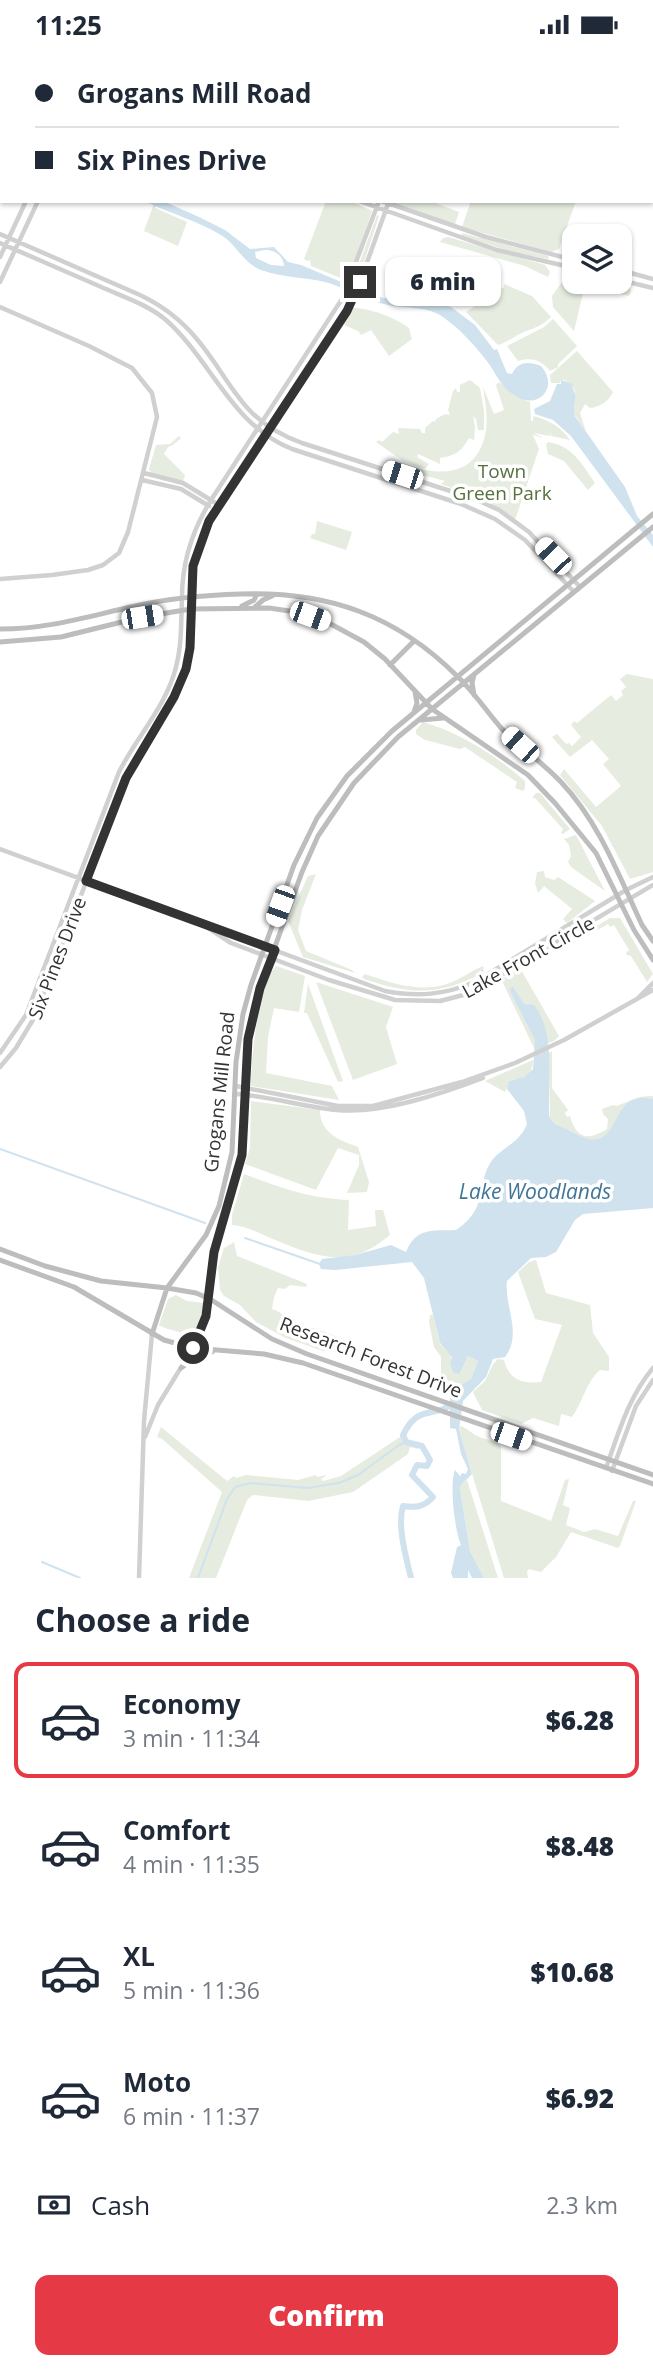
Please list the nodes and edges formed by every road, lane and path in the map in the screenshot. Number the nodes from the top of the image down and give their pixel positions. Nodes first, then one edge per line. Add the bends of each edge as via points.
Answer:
1 (25, 203) edge
2 (37, 203) edge
3 (364, 203) edge
4 (380, 203) edge
5 (389, 203) edge
6 (392, 203) edge
7 (377, 208) junction
8 (386, 211) junction
9 (458, 229) junction
10 (0, 234) edge
11 (8, 237) junction
12 (456, 237) junction
13 (18, 242) junction
14 (3, 244) edge
15 (15, 249) junction
16 (0, 257) edge
17 (562, 257) edge
18 (562, 265) edge
19 (632, 273) edge
20 (640, 275) junction
21 (653, 278) edge
22 (0, 282) edge
23 (632, 282) edge
24 (638, 284) junction
25 (121, 287) junction
26 (653, 288) edge
27 (117, 295) junction
28 (0, 307) edge
29 (304, 359) junction
30 (312, 364) junction
31 (262, 423) junction
32 (269, 428) junction
33 (257, 430) junction
34 (265, 435) junction
35 (144, 473) junction
36 (142, 480) junction
37 (211, 500) junction
38 (208, 505) junction
39 (219, 505) junction
40 (215, 510) junction
41 (499, 510) junction
42 (653, 515) edge
43 (495, 519) junction
44 (651, 528) edge
45 (535, 538) junction
46 (529, 544) junction
47 (0, 579) edge
48 (574, 580) junction
49 (567, 586) junction
50 (580, 587) junction
51 (573, 592) junction
52 (257, 594) junction
53 (275, 595) junction
54 (190, 597) junction
55 (181, 598) junction
56 (239, 607) junction
57 (255, 607) junction
58 (191, 609) junction
59 (182, 610) junction
60 (0, 629) edge
61 (407, 636) junction
62 (414, 641) junction
63 (0, 642) edge
64 (407, 647) junction
65 (390, 665) junction
66 (471, 665) junction
67 (448, 668) junction
68 (474, 675) junction
69 (457, 676) junction
70 (464, 684) junction
71 (170, 685) junction
72 (179, 689) junction
73 (415, 692) junction
74 (475, 698) junction
75 (425, 703) junction
76 (432, 709) junction
77 (414, 712) junction
78 (444, 718) junction
79 (418, 721) junction
80 (135, 745) junction
81 (142, 749) junction
82 (107, 800) junction
83 (115, 803) junction
84 (0, 849) edge
85 (653, 877) edge
86 (78, 878) junction
87 (86, 881) junction
88 (641, 882) junction
89 (653, 885) edge
90 (626, 890) junction
91 (646, 890) junction
92 (617, 896) junction
93 (630, 899) junction
94 (621, 904) junction
95 (201, 924) junction
96 (653, 941) edge
97 (265, 946) junction
98 (275, 950) junction
99 (262, 955) junction
100 (271, 958) junction
101 (653, 960) edge
102 (653, 983) edge
103 (653, 990) edge
104 (636, 999) junction
105 (244, 1009) junction
106 (254, 1012) junction
107 (0, 1053) edge
108 (515, 1063) junction
109 (0, 1067) edge
110 (236, 1086) junction
111 (245, 1087) junction
112 (236, 1094) junction
113 (246, 1095) junction
114 (0, 1249) edge
115 (0, 1260) edge
116 (45, 1266) junction
117 (36, 1272) junction
118 (167, 1288) junction
119 (210, 1299) junction
120 (152, 1334) junction
121 (193, 1348) junction
122 (218, 1350) junction
123 (181, 1368) junction
124 (653, 1369) edge
125 (357, 1371) junction
126 (337, 1375) junction
127 (653, 1380) edge
128 (144, 1441) junction
129 (612, 1461) junction
130 (609, 1469) junction
131 (653, 1475) edge
132 (653, 1484) edge
133 (139, 1578) edge

1 - 11 street
2 - 13 street
3 - 7 street
4 - 7 street, Six Pines Drive
5 - 8 street, Six Pines Drive
6 - 9 street
7 - 8 street
7 - 29 street, Six Pines Drive via 352,279
8 - 12 street
8 - 30 street, Six Pines Drive via 351,303
9 - 12 street
9 - 17 street
10 - 11 street
11 - 13 street
11 - 14 street
12 - 18 street
13 - 15 street
13 - 25 street
14 - 15 street
14 - 16 street
15 - 22 street
15 - 27 street
19 - 20 street
20 - 21 street
20 - 24 street
23 - 24 street
24 - 26 street
25 - 27 street
25 - 31 street via 155,303 185,326 239,400
27 - 33 street via 152,311 178,333
28 - 35 street via 137,372 152,393 156,412
29 - 30 street
29 - 31 street, Six Pines Drive
30 - 32 street, Six Pines Drive
31 - 32 street
31 - 33 street, Six Pines Drive
32 - 34 street, Six Pines Drive
32 - 41 street
33 - 34 street
33 - 37 street, Six Pines Drive
34 - 39 street, Six Pines Drive
34 - 43 street via 292,449
35 - 36 street
35 - 37 street via 183,483
36 - 38 street via 181,489
36 - 47 street via 125,541 108,562 88,570
37 - 38 street, Six Pines Drive
37 - 39 street
38 - 40 street
38 - 55 street, Six Pines Drive via 189,550
39 - 40 street, Six Pines Drive
40 - 54 street, Six Pines Drive via 195,558
41 - 43 street
41 - 45 street
42 - 48 main road, Grogans Mill Road
43 - 46 street
44 - 50 main road, Grogans Mill Road
45 - 46 street
45 - 48 street
46 - 49 street
48 - 49 main road, Grogans Mill Road
48 - 50 street
49 - 51 street
49 - 66 main road, Grogans Mill Road
50 - 51 main road, Grogans Mill Road
51 - 68 main road, Grogans Mill Road
52 - 53 main road
52 - 54 main road
52 - 56 main road
53 - 57 main road
53 - 61 main road via 344,604
54 - 55 main road
54 - 58 street, Six Pines Drive
55 - 59 street, Six Pines Drive
55 - 60 main road via 61,625
56 - 57 main road
56 - 58 main road
57 - 65 main road via 327,622 363,642
58 - 59 main road
58 - 72 street, Six Pines Drive via 190,648
59 - 63 main road via 61,637
59 - 71 street, Six Pines Drive via 180,647
61 - 62 main road
61 - 64 main road
62 - 64 main road
62 - 67 main road
64 - 65 main road
65 - 73 main road
66 - 67 main road
66 - 69 main road, Grogans Mill Road
67 - 69 main road
68 - 70 main road, Grogans Mill Road
68 - 74 main road
69 - 70 main road
69 - 75 main road, Grogans Mill Road
70 - 74 main road
70 - 76 main road, Grogans Mill Road
71 - 72 street
71 - 80 street, Six Pines Drive
72 - 81 street, Six Pines Drive
73 - 75 main road
73 - 77 main road
74 - 90 main road via 579,803
75 - 76 main road
75 - 77 main road, Grogans Mill Road
76 - 78 main road
76 - 79 main road, Grogans Mill Road
77 - 97 main road, Grogans Mill Road via 347,776 317,818 294,865
78 - 79 main road
78 - 92 main road via 528,775 596,853
79 - 98 main road, Grogans Mill Road via 354,783 326,822
80 - 81 street
80 - 82 street, Six Pines Drive
81 - 83 street, Six Pines Drive
82 - 83 street
82 - 86 street, Six Pines Drive
83 - 87 street, Six Pines Drive
84 - 86 street, Lake Front Circle
85 - 88 street, Lake Front Circle
86 - 87 street, Lake Front Circle
86 - 107 street, Six Pines Drive via 26,1015
87 - 95 street, Lake Front Circle
87 - 109 street, Six Pines Drive via 34,1018
88 - 90 street, Lake Front Circle
88 - 91 street
89 - 91 street, Lake Front Circle
90 - 92 street, Lake Front Circle
90 - 93 main road
91 - 93 street, Lake Front Circle
92 - 94 main road
92 - 98 street, Lake Front Circle via 475,982 439,994 385,991
93 - 94 street, Lake Front Circle
93 - 96 main road
94 - 100 street, Lake Front Circle via 471,993 441,1001 394,1000
94 - 101 main road
95 - 97 street, Lake Front Circle
95 - 99 street, Lake Front Circle via 227,942
97 - 98 street, Lake Front Circle
97 - 99 main road, Grogans Mill Road
98 - 100 main road, Grogans Mill Road
99 - 100 street, Lake Front Circle
99 - 105 main road, Grogans Mill Road
100 - 106 main road, Grogans Mill Road
102 - 104 street
103 - 104 street
104 - 108 street
105 - 106 main road
105 - 110 main road, Grogans Mill Road
106 - 111 main road, Grogans Mill Road
108 - 111 street via 373,1106 338,1106
108 - 113 street via 461,1086 369,1110 336,1110
110 - 111 street
110 - 112 main road, Grogans Mill Road
111 - 113 main road, Grogans Mill Road
112 - 113 street
112 - 118 main road, Grogans Mill Road via 232,1152 219,1206 206,1235
113 - 119 main road, Grogans Mill Road via 242,1155 214,1252
114 - 116 main road, Research Forest Drive
115 - 117 main road, Research Forest Drive
116 - 117 main road
116 - 118 main road, Research Forest Drive via 101,1281
117 - 120 main road, Research Forest Drive via 94,1298
118 - 119 main road, Research Forest Drive
118 - 120 main road, Grogans Mill Road
119 - 121 main road, Grogans Mill Road
119 - 125 main road, Research Forest Drive via 289,1347
120 - 121 main road, Research Forest Drive
120 - 128 street, Grogans Mill Road
121 - 122 main road, Research Forest Drive
121 - 123 street, Grogans Mill Road
122 - 123 main road
122 - 126 main road, Research Forest Drive via 284,1358
123 - 128 street, Grogans Mill Road via 158,1405
124 - 129 street via 624,1416
125 - 126 main road
125 - 129 main road, Research Forest Drive
126 - 130 main road, Research Forest Drive
127 - 129 street
128 - 133 street, Grogans Mill Road
129 - 130 street
129 - 131 main road, Research Forest Drive
130 - 132 main road, Research Forest Drive

